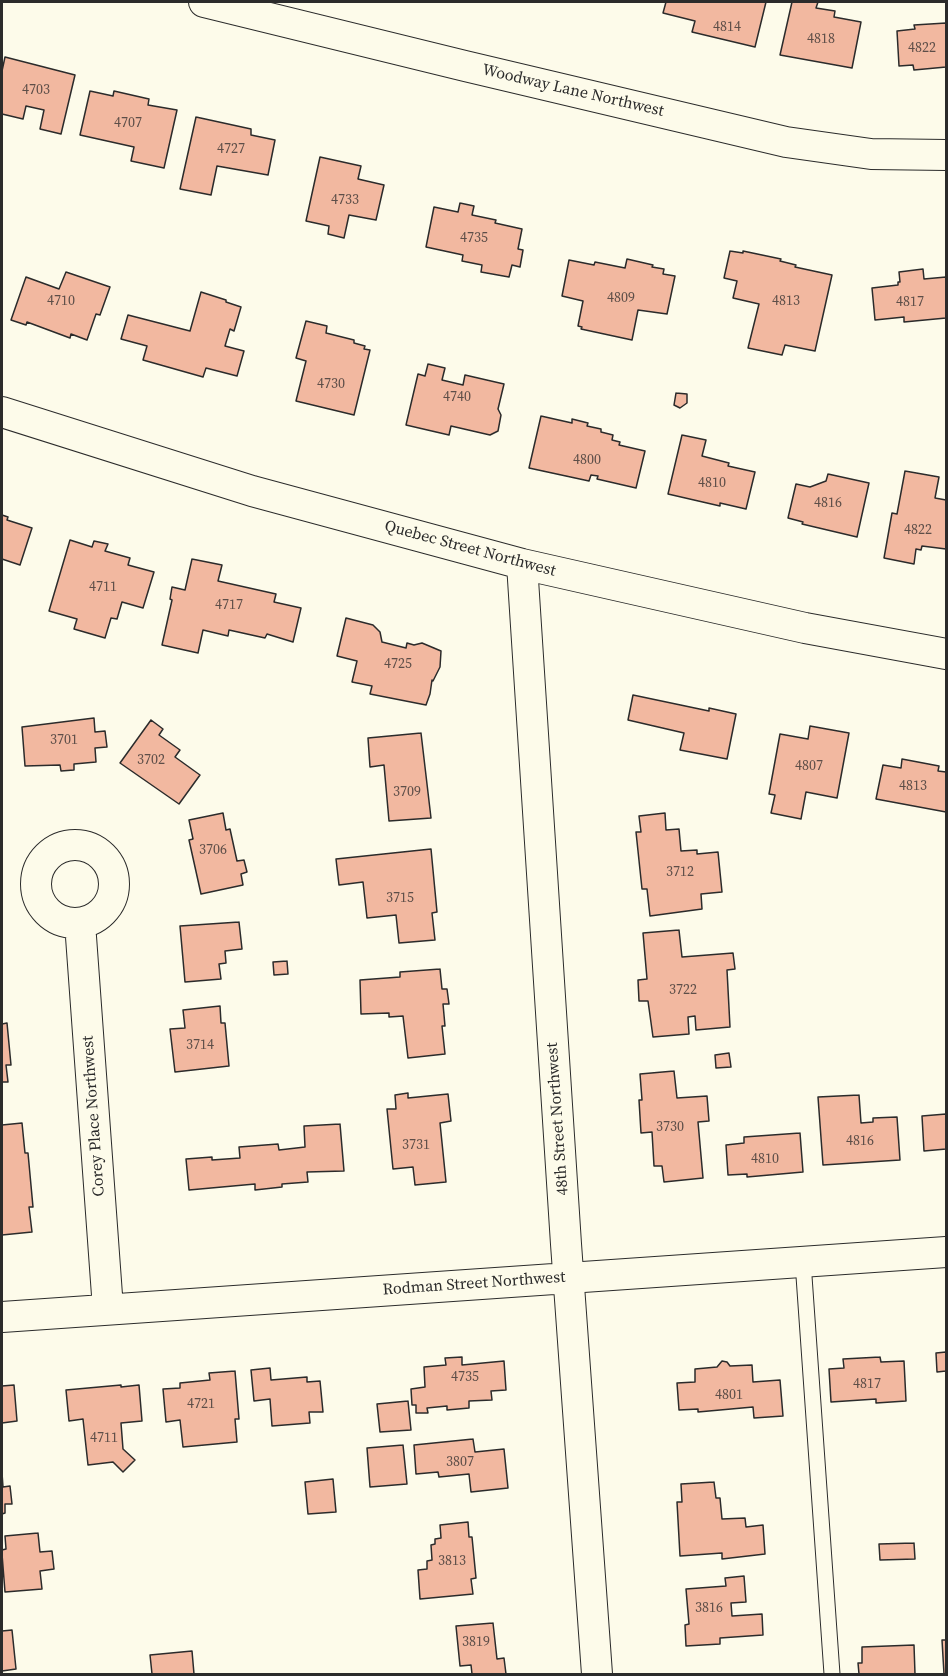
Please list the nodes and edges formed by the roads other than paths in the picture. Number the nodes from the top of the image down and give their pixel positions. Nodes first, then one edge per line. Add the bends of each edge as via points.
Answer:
1 (204, 2) edge
2 (946, 155) edge
3 (2, 412) edge
4 (522, 564) junction
5 (946, 654) edge
6 (80, 923) dead end
7 (946, 1252) edge
8 (803, 1262) junction
9 (568, 1278) junction
10 (108, 1309) junction
11 (2, 1317) edge
12 (597, 1674) edge
13 (832, 1674) edge

1 - 2 street, Woodway Lane Northwest via 786,142 871,154
3 - 4 street, Quebec Street Northwest via 252,491
4 - 5 street, Quebec Street Northwest via 805,628
4 - 9 street, 48th Street Northwest
6 - 10 street, Corey Place Northwest
7 - 8 street, Rodman Street Northwest
8 - 9 street, Rodman Street Northwest
8 - 13 lane
9 - 10 street, Rodman Street Northwest
9 - 12 street, 48th Street Northwest
10 - 11 street, Rodman Street Northwest

